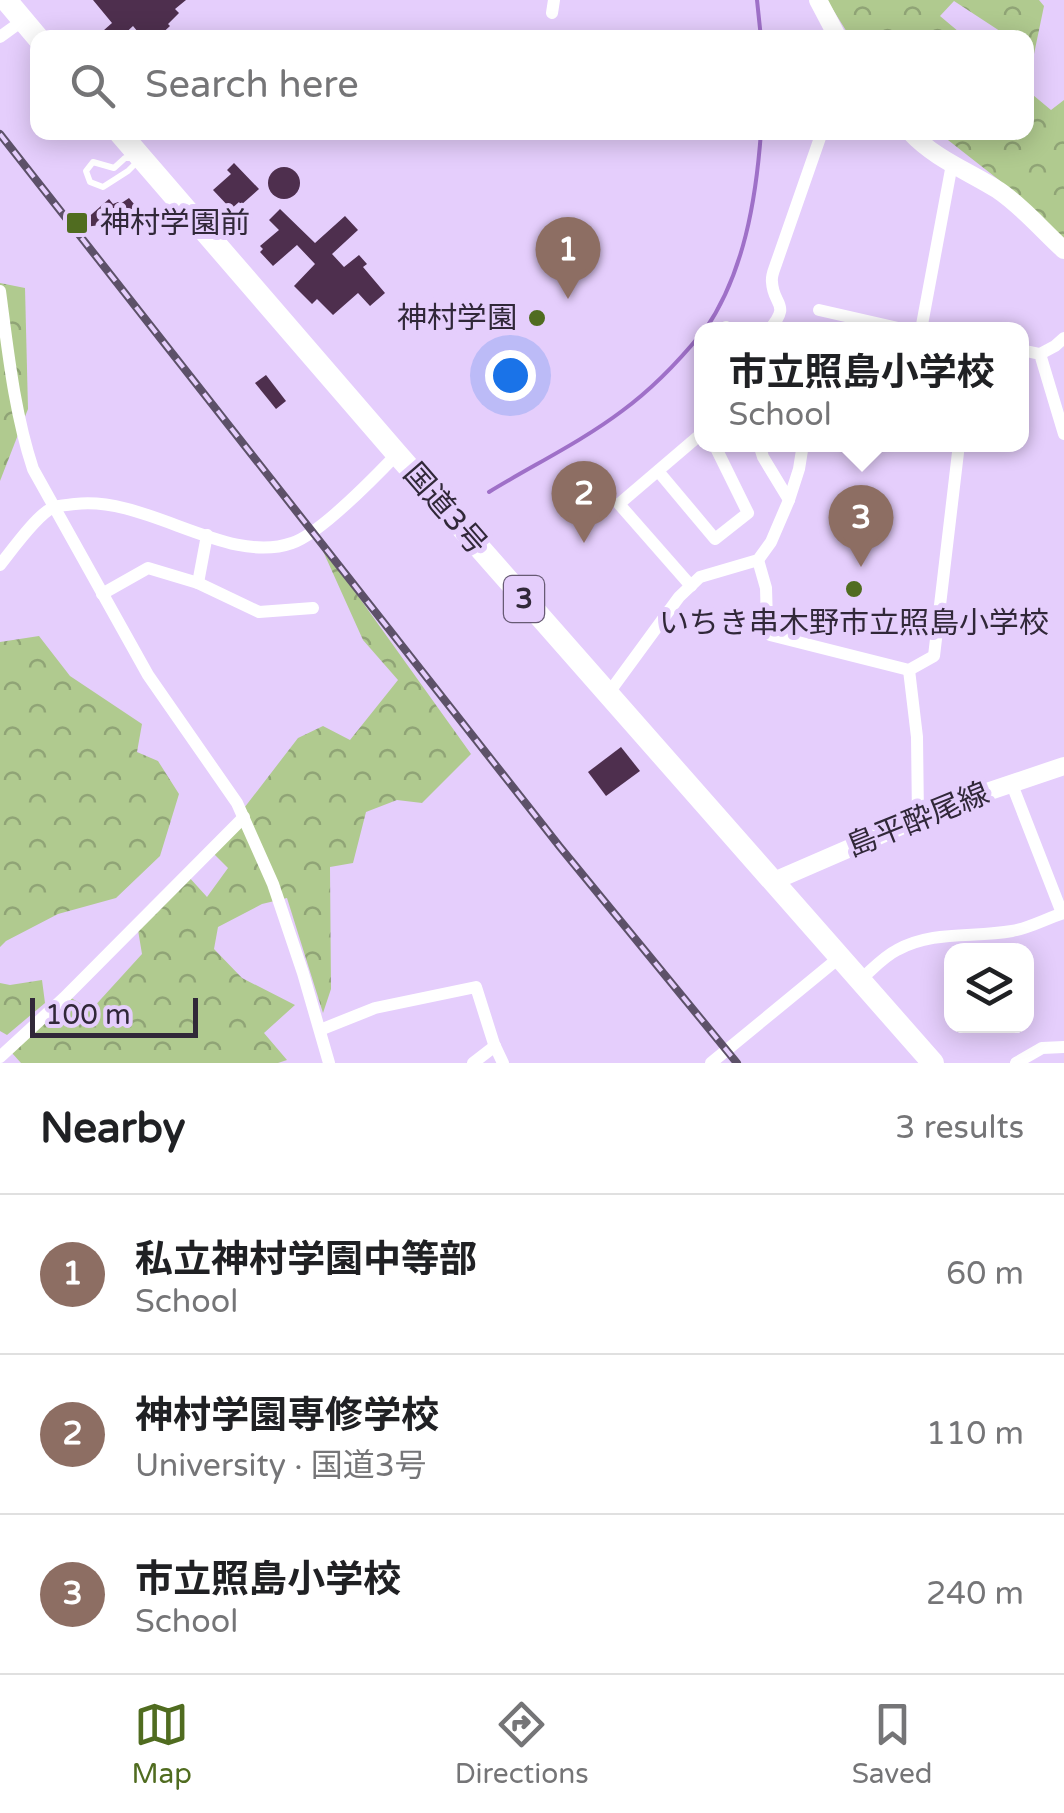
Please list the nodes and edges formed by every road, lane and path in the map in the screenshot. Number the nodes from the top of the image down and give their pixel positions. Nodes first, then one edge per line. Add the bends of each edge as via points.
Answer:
1 (6, 0) edge
2 (818, 0) edge
3 (30, 30) edge
4 (834, 30) edge
5 (0, 37) edge
6 (126, 140) edge
7 (819, 140) edge
8 (917, 140) edge
9 (141, 158) junction
10 (952, 164) junction
11 (1064, 250) edge
12 (0, 291) edge
13 (819, 310) dead end
14 (776, 322) edge
15 (872, 322) edge
16 (922, 322) edge
17 (1064, 338) edge
18 (1029, 352) edge
19 (1040, 354) junction
20 (1064, 434) edge
21 (694, 440) edge
22 (718, 452) edge
23 (761, 452) edge
24 (802, 452) edge
25 (959, 452) edge
26 (397, 454) junction
27 (658, 471) junction
28 (790, 500) junction
29 (53, 507) junction
30 (206, 534) junction
31 (758, 560) junction
32 (0, 565) edge
33 (198, 584) junction
34 (691, 586) junction
35 (102, 594) junction
36 (313, 608) dead end
37 (908, 670) junction
38 (608, 694) junction
39 (1064, 766) edge
40 (1011, 782) junction
41 (244, 817) junction
42 (918, 818) junction
43 (774, 881) junction
44 (1063, 913) edge
45 (840, 958) junction
46 (860, 980) junction
47 (320, 1030) junction
48 (495, 1046) junction
49 (1064, 1047) edge
50 (0, 1058) edge
51 (713, 1062) edge
52 (329, 1063) edge
53 (473, 1063) edge
54 (504, 1063) edge
55 (932, 1063) edge
56 (1016, 1063) edge

1 - 3 highway
2 - 4 main road
3 - 5 street
6 - 9 highway, 国道3号 / 3
7 - 14 street via 771,282 780,304
8 - 10 main road
9 - 9 lane via 102,188 86,171 93,162 114,168 126,158
9 - 26 highway, 国道3号 / 3
10 - 11 main road via 1001,192
10 - 16 street
12 - 29 street via 21,432
13 - 15 street
17 - 19 street
18 - 19 street
19 - 20 street
21 - 27 street
22 - 27 street via 748,513 715,538
23 - 28 street
24 - 28 street
25 - 37 street via 934,656
26 - 30 street via 288,545 260,549
26 - 38 highway, 国道3号 / 3
27 - 34 street via 619,504
28 - 31 street
29 - 30 street via 94,502
29 - 32 street
29 - 35 street
30 - 33 street
31 - 34 street
31 - 37 street via 770,635
33 - 35 street via 148,568
33 - 36 street via 259,612
34 - 38 street
35 - 41 street
37 - 42 street
38 - 43 highway, 国道3号 / 3
39 - 40 main road, 島平酔尾線
40 - 42 main road, 島平酔尾線
40 - 44 street
41 - 47 street
41 - 50 street
42 - 43 main road, 島平酔尾線
43 - 45 highway, 国道3号 / 3
44 - 46 street via 1018,931 918,940
45 - 46 highway, 国道3号 / 3
45 - 51 street
46 - 55 highway, 国道3号 / 3
47 - 48 street via 376,1008 476,987
47 - 52 street
48 - 53 street
48 - 54 street
49 - 56 street via 1042,1048

